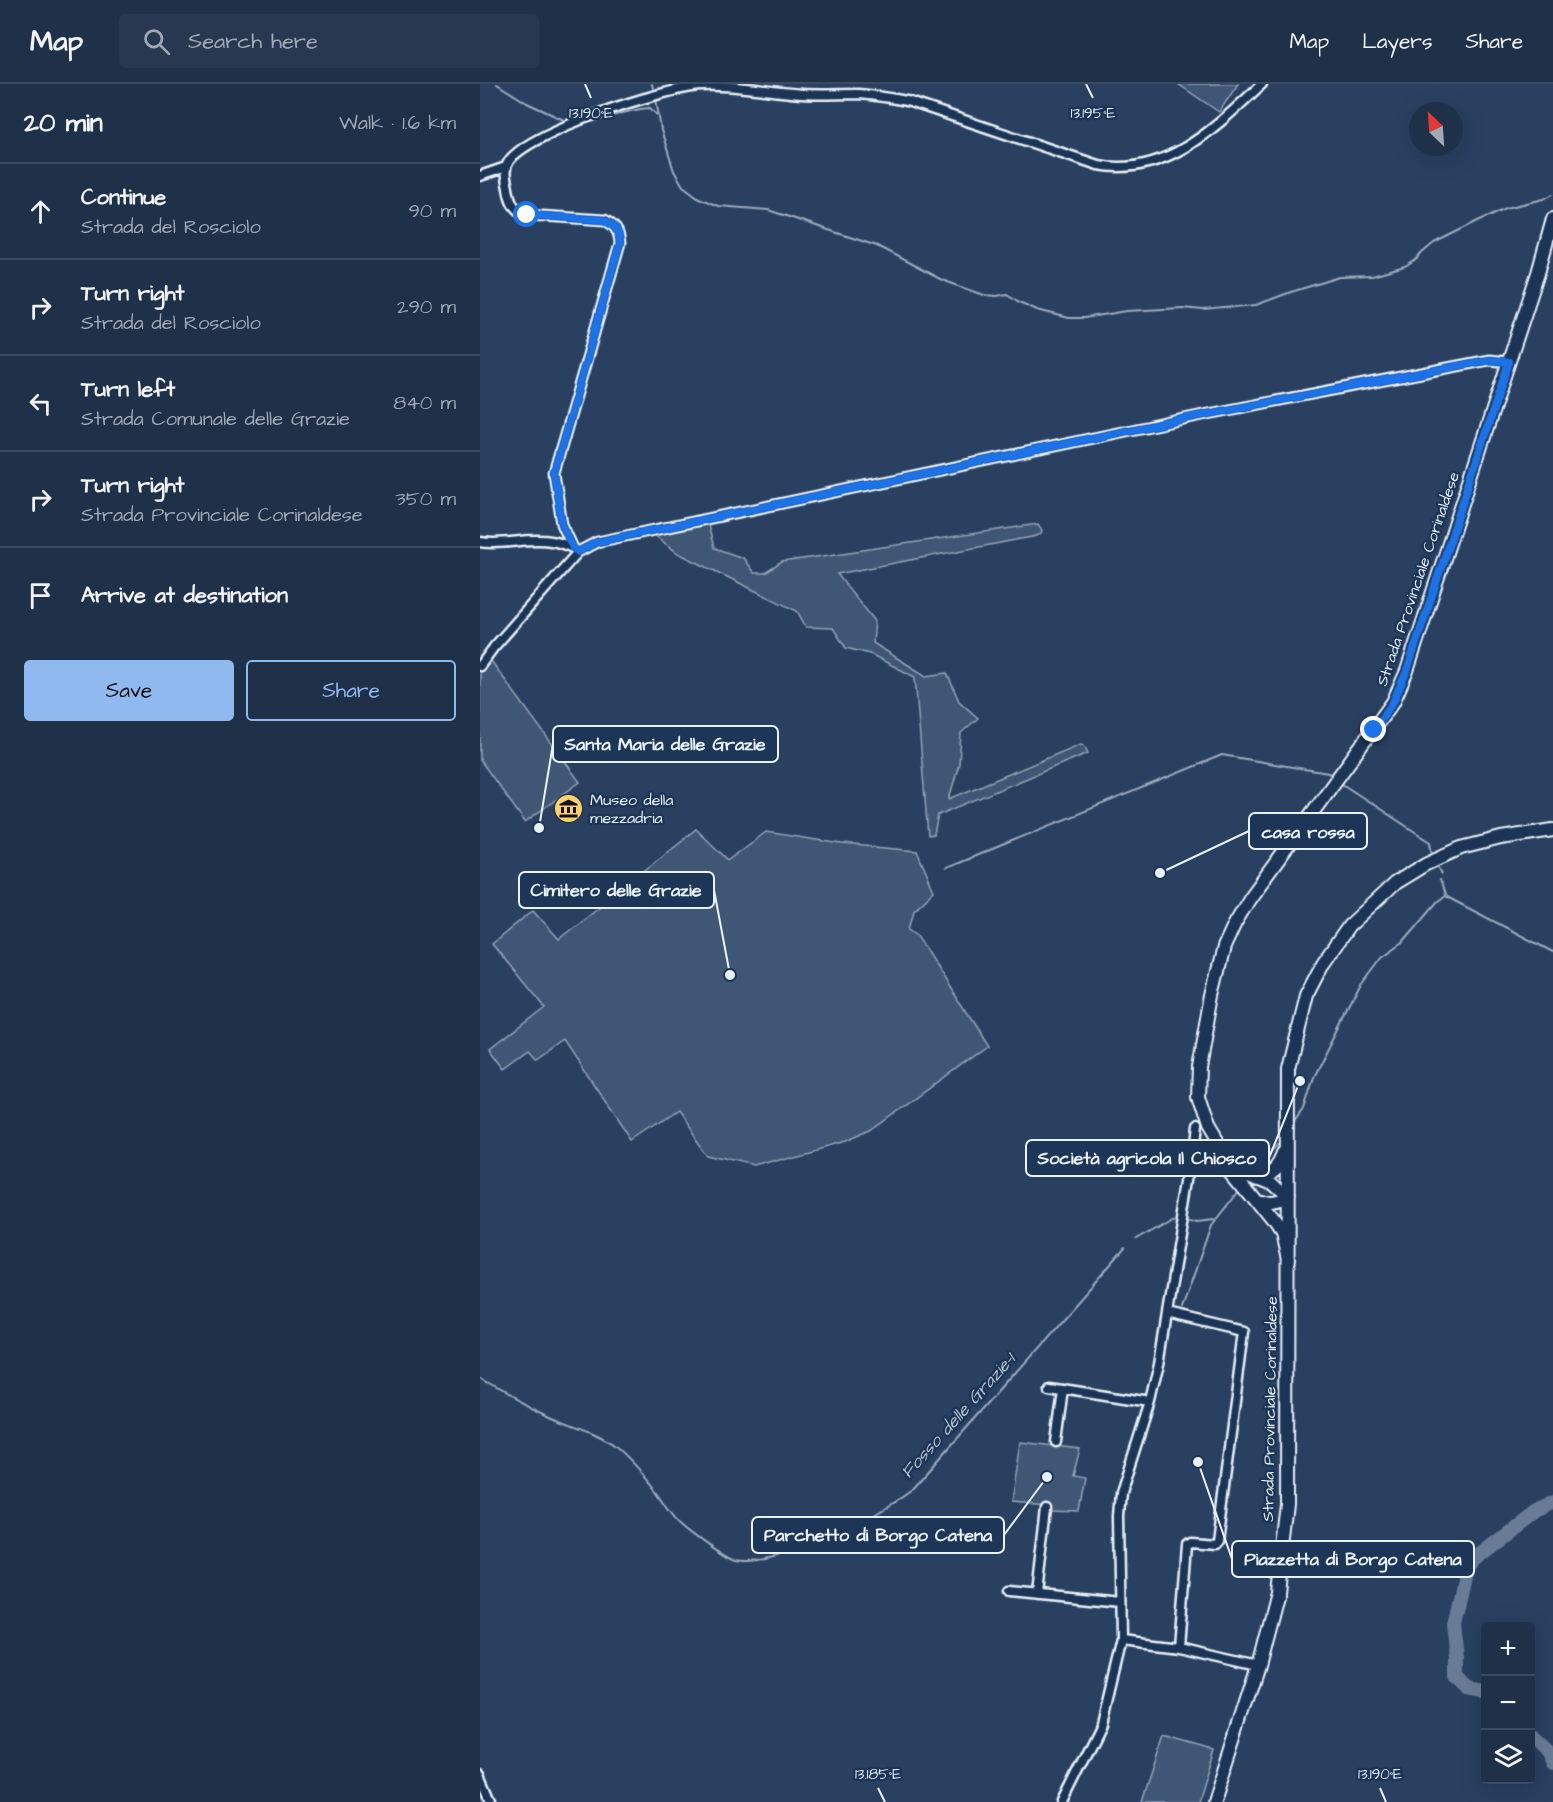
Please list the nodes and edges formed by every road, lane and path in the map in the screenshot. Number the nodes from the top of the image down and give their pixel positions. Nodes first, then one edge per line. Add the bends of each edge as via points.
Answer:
1 (1262, 84) edge
2 (506, 167) junction
3 (480, 176) edge
4 (1553, 219) edge
5 (1509, 362) junction
6 (480, 542) edge
7 (575, 550) junction
8 (480, 666) edge
9 (1553, 830) edge
10 (1195, 1129) dead end
11 (1289, 1141) junction
12 (1223, 1152) junction
13 (1191, 1166) junction
14 (1257, 1176) junction
15 (1288, 1197) junction
16 (1256, 1198) junction
17 (1288, 1260) junction
18 (1167, 1314) junction
19 (1049, 1386) dead end
20 (1063, 1388) junction
21 (1150, 1401) junction
22 (1056, 1442) dead end
23 (1047, 1507) dead end
24 (1009, 1591) dead end
25 (1037, 1594) junction
26 (1120, 1602) junction
27 (1121, 1640) junction
28 (1179, 1647) junction
29 (1258, 1665) junction
30 (480, 1774) edge
31 (492, 1802) edge
32 (1062, 1802) edge
33 (1214, 1802) edge

1 - 2 street via 1200,139 1179,152 1127,168 1098,165 882,96 798,94 722,86 671,90 563,126 520,150
2 - 3 street
2 - 7 street via 509,194 519,212 604,220 620,234 554,473 561,517
4 - 5 street, Strada Provinciale Corinaldese
5 - 7 street via 1489,360 1203,415 597,542
5 - 12 street, Strada Provinciale Corinaldese via 1407,671 1393,702 1250,898 1224,947 1199,1067 1198,1097 1208,1128
6 - 7 street via 542,540
7 - 8 street
9 - 11 street via 1461,848 1426,864 1395,883 1349,926 1306,996 1294,1038 1288,1069
10 - 13 street
11 - 14 street via 1281,1162
11 - 15 street
12 - 13 street via 1199,1159
12 - 14 street, Strada Provinciale Corinaldese via 1233,1164
12 - 16 street, Strada Provinciale Corinaldese
13 - 18 street
14 - 15 street, Strada Provinciale Corinaldese via 1271,1181
15 - 16 street via 1266,1203
15 - 17 street, Strada Provinciale Corinaldese
16 - 17 street, Strada Provinciale Corinaldese via 1281,1233
17 - 29 street, Strada Provinciale Corinaldese via 1287,1504 1277,1592
18 - 21 street
18 - 28 street via 1244,1332 1217,1541 1187,1544
19 - 20 street
20 - 21 street
20 - 22 street
21 - 26 street via 1121,1493
23 - 25 street
24 - 25 street
25 - 26 street
26 - 27 street
27 - 28 street
27 - 32 street via 1101,1723
28 - 29 street
29 - 33 street, Strada Provinciale Corinaldese
30 - 31 street

